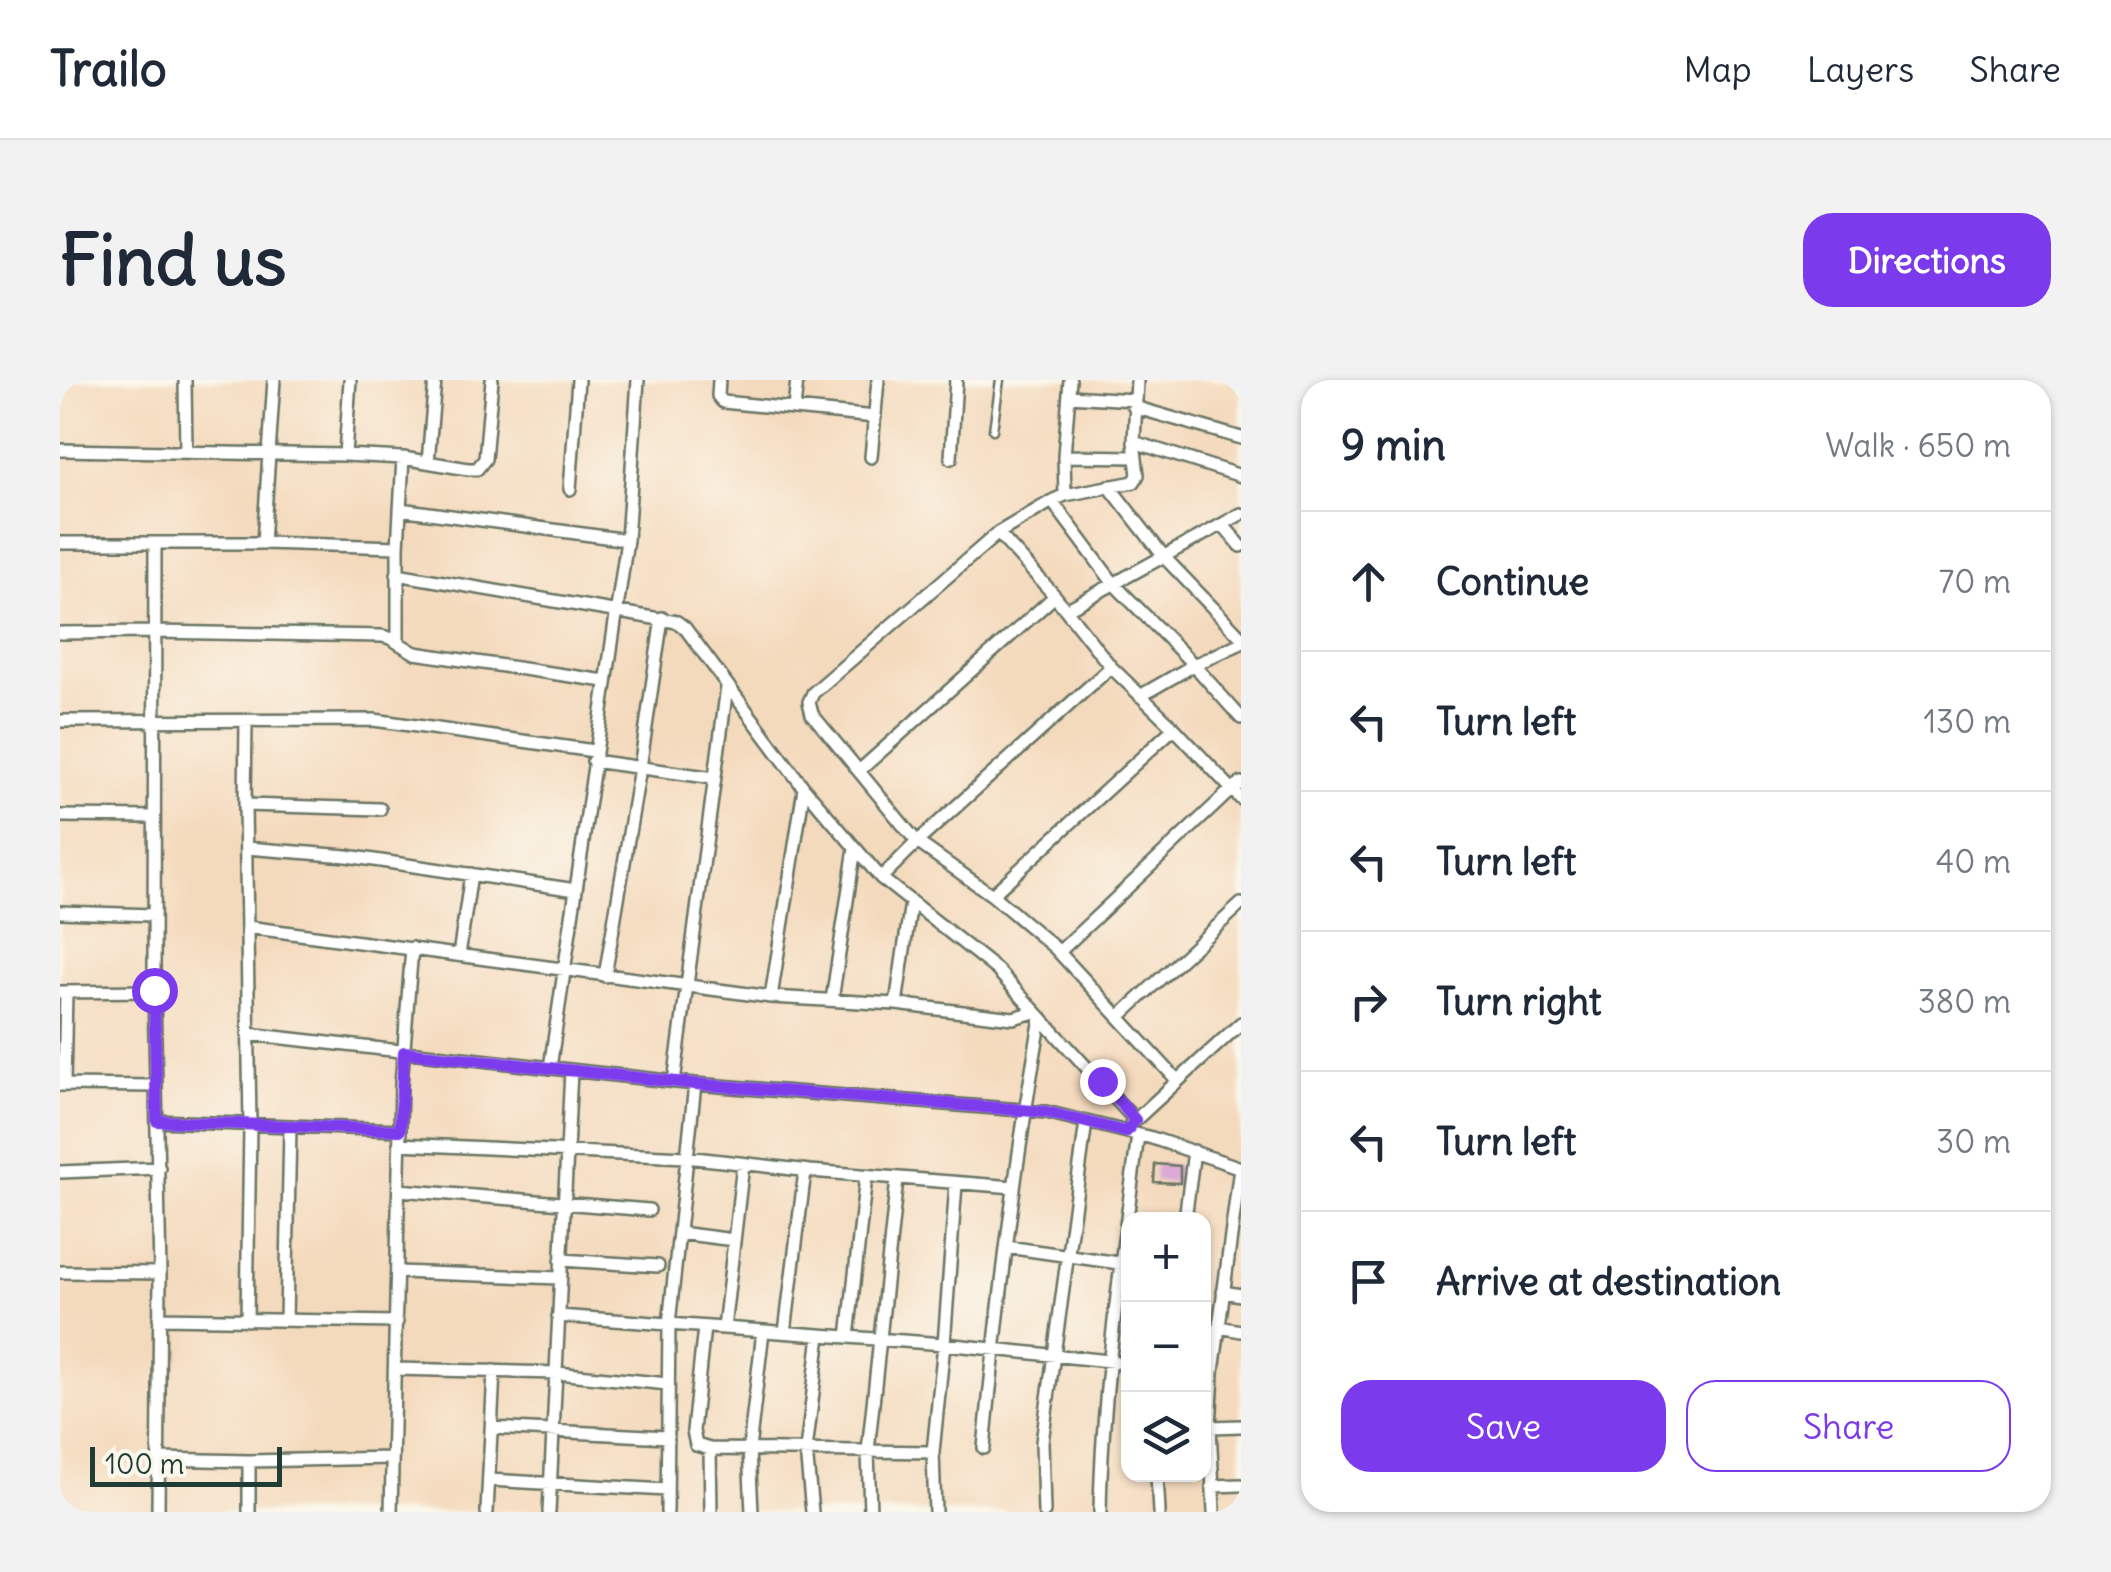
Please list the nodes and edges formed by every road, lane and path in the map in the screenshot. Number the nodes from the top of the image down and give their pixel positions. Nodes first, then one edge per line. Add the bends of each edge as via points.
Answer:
1 (185, 380) edge
2 (274, 380) edge
3 (350, 380) edge
4 (435, 380) edge
5 (492, 380) edge
6 (578, 380) edge
7 (638, 380) edge
8 (719, 380) edge
9 (797, 380) edge
10 (878, 380) edge
11 (956, 380) edge
12 (1000, 380) edge
13 (1070, 380) edge
14 (1137, 380) edge
15 (1069, 396) junction
16 (1134, 403) junction
17 (794, 409) junction
18 (875, 417) junction
19 (993, 430) dead end
20 (1241, 438) edge
21 (1134, 442) junction
22 (60, 450) edge
23 (186, 452) junction
24 (269, 453) junction
25 (345, 455) junction
26 (1064, 456) junction
27 (1136, 456) junction
28 (871, 457) dead end
29 (403, 458) junction
30 (951, 458) dead end
31 (428, 462) junction
32 (1241, 476) edge
33 (1109, 486) junction
34 (570, 489) dead end
35 (1065, 495) junction
36 (1052, 501) junction
37 (400, 509) junction
38 (1241, 514) edge
39 (1224, 525) junction
40 (998, 534) junction
41 (626, 540) junction
42 (60, 543) edge
43 (263, 543) junction
44 (155, 544) junction
45 (1241, 546) edge
46 (398, 547) junction
47 (1165, 558) junction
48 (397, 574) junction
49 (1114, 584) junction
50 (1055, 596) junction
51 (1066, 610) junction
52 (618, 611) junction
53 (662, 618) junction
54 (60, 632) edge
55 (154, 632) junction
56 (1241, 640) edge
57 (398, 642) junction
58 (1194, 665) junction
59 (1111, 667) junction
60 (605, 681) junction
61 (727, 687) junction
62 (1140, 696) junction
63 (1241, 718) edge
64 (60, 721) edge
65 (246, 721) junction
66 (154, 722) junction
67 (1174, 728) junction
68 (594, 756) junction
69 (640, 768) junction
70 (859, 772) junction
71 (714, 778) junction
72 (804, 788) junction
73 (1238, 791) edge
74 (244, 805) junction
75 (380, 809) dead end
76 (60, 814) edge
77 (154, 817) junction
78 (917, 842) junction
79 (246, 848) junction
80 (856, 848) junction
81 (471, 874) junction
82 (881, 878) junction
83 (576, 890) junction
84 (992, 895) junction
85 (911, 902) junction
86 (1241, 904) edge
87 (60, 912) edge
88 (154, 916) junction
89 (247, 928) junction
90 (412, 948) junction
91 (1059, 952) junction
92 (459, 955) junction
93 (564, 971) junction
94 (606, 976) junction
95 (686, 987) junction
96 (154, 990) junction
97 (63, 992) edge
98 (770, 997) junction
99 (832, 1000) junction
100 (896, 1004) junction
101 (1038, 1015) junction
102 (1119, 1017) junction
103 (1241, 1024) edge
104 (248, 1034) junction
105 (404, 1052) junction
106 (550, 1068) junction
107 (572, 1071) junction
108 (1178, 1081) junction
109 (674, 1082) junction
110 (695, 1084) junction
111 (62, 1085) edge
112 (156, 1086) junction
113 (1024, 1110) junction
114 (1135, 1120) junction
115 (157, 1121) junction
116 (1086, 1122) junction
117 (250, 1125) junction
118 (290, 1127) junction
119 (400, 1130) junction
120 (1132, 1133) junction
121 (400, 1144) junction
122 (566, 1150) junction
123 (1194, 1151) junction
124 (686, 1157) junction
125 (744, 1164) junction
126 (158, 1168) junction
127 (1241, 1168) edge
128 (805, 1171) junction
129 (60, 1172) edge
130 (866, 1176) junction
131 (896, 1179) junction
132 (956, 1184) junction
133 (1014, 1187) junction
134 (399, 1190) junction
135 (564, 1202) junction
136 (649, 1210) dead end
137 (1128, 1212) edge
138 (1186, 1212) edge
139 (679, 1233) junction
140 (1236, 1235) edge
141 (734, 1240) junction
142 (1007, 1247) junction
143 (1067, 1256) junction
144 (561, 1260) junction
145 (1121, 1263) edge
146 (658, 1266) dead end
147 (60, 1272) edge
148 (398, 1272) junction
149 (160, 1273) junction
150 (560, 1278) junction
151 (1121, 1290) edge
152 (1224, 1292) junction
153 (1241, 1295) edge
154 (558, 1316) junction
155 (159, 1318) junction
156 (247, 1320) junction
157 (286, 1320) junction
158 (397, 1322) junction
159 (669, 1324) junction
160 (704, 1326) junction
161 (1219, 1327) junction
162 (724, 1328) junction
163 (763, 1331) junction
164 (1241, 1331) edge
165 (784, 1332) junction
166 (820, 1334) junction
167 (848, 1336) junction
168 (880, 1339) junction
169 (944, 1344) junction
170 (994, 1349) junction
171 (1053, 1355) junction
172 (1211, 1359) edge
173 (1110, 1361) junction
174 (1121, 1362) edge
175 (395, 1369) junction
176 (494, 1371) junction
177 (557, 1372) junction
178 (668, 1384) junction
179 (1241, 1426) edge
180 (1211, 1427) edge
181 (491, 1428) junction
182 (553, 1430) junction
183 (667, 1436) junction
184 (984, 1448) dead end
185 (710, 1449) junction
186 (749, 1449) junction
187 (806, 1450) junction
188 (868, 1451) junction
189 (932, 1452) junction
190 (1211, 1456) edge
191 (392, 1458) junction
192 (158, 1459) junction
193 (250, 1461) junction
194 (488, 1480) junction
195 (1158, 1482) edge
196 (550, 1484) junction
197 (1241, 1485) edge
198 (1212, 1486) junction
199 (666, 1490) junction
200 (158, 1512) edge
201 (249, 1512) edge
202 (392, 1512) edge
203 (487, 1512) edge
204 (549, 1512) edge
205 (667, 1512) edge
206 (711, 1512) edge
207 (752, 1512) edge
208 (812, 1512) edge
209 (870, 1512) edge
210 (935, 1512) edge
211 (1044, 1512) edge
212 (1100, 1512) edge
213 (1159, 1512) edge
214 (1214, 1512) edge

1 - 23 street
2 - 24 street
3 - 25 street
4 - 31 street
5 - 31 street via 482,465
6 - 34 street
7 - 41 street
8 - 17 street via 723,402
9 - 17 street
10 - 18 street
11 - 30 street
12 - 19 lane
13 - 15 street
14 - 16 street
15 - 16 street
15 - 26 street
16 - 20 street
16 - 21 street
17 - 18 street
18 - 28 street
21 - 27 street
21 - 32 street
22 - 23 street
23 - 24 street
24 - 25 street
24 - 43 street
25 - 29 street
26 - 27 street
26 - 35 street
27 - 33 street via 1137,480
29 - 31 street
29 - 37 street
33 - 35 street
33 - 47 street
35 - 36 street
36 - 40 street
36 - 49 street
37 - 41 street
37 - 46 street
38 - 39 street
39 - 45 street
39 - 47 street
40 - 50 street
40 - 70 street via 813,693 812,714
41 - 52 street
42 - 44 street
43 - 44 street
43 - 46 street
44 - 55 street
46 - 48 street
47 - 49 street
47 - 56 street
48 - 52 street
48 - 57 street
49 - 51 street
49 - 58 street
50 - 51 street
50 - 70 street
51 - 59 street
52 - 53 street
52 - 60 street
53 - 61 street via 685,628
53 - 69 street
54 - 55 street
55 - 57 street via 382,636
55 - 66 street
56 - 58 street
57 - 60 street via 415,653
58 - 62 street
58 - 63 street
59 - 62 street
59 - 78 street
60 - 68 street
61 - 71 street
61 - 72 street
62 - 67 street
64 - 66 street
65 - 66 street
65 - 68 street via 374,720
65 - 74 street
66 - 77 street
67 - 73 street
67 - 84 street
68 - 69 street
68 - 83 street
69 - 71 street
69 - 94 street
70 - 78 street
71 - 95 street
72 - 80 street
72 - 98 street
73 - 91 street
74 - 75 street
74 - 79 street
76 - 77 street
77 - 88 street
78 - 82 street
78 - 84 street
79 - 81 street
79 - 89 street
80 - 82 street
80 - 99 street
81 - 83 street
81 - 92 street
82 - 85 street
83 - 93 street
84 - 91 street
85 - 100 street
85 - 101 street via 996,970
86 - 102 street
87 - 88 street
88 - 96 street
89 - 90 street
89 - 104 street
90 - 92 street
90 - 105 street
91 - 102 street
92 - 93 street
93 - 94 street
93 - 106 street
94 - 95 street
95 - 98 street
95 - 109 street
96 - 97 street
96 - 112 street
97 - 111 street
98 - 99 street
99 - 100 street
100 - 101 street
101 - 113 street
101 - 114 street
102 - 108 street
103 - 108 street
104 - 105 street
104 - 117 street
105 - 106 street
105 - 119 street
106 - 107 street
107 - 109 street
107 - 122 street
108 - 114 street
109 - 110 street
110 - 113 street
110 - 124 street
111 - 112 street
112 - 115 street
113 - 116 street
113 - 133 street
114 - 120 street
115 - 117 street
115 - 126 street
116 - 120 street
116 - 143 street
117 - 118 street
117 - 156 street
118 - 119 street
118 - 157 street
119 - 121 street
120 - 123 street
120 - 137 street
121 - 122 street
121 - 134 street
122 - 124 street
122 - 135 street
123 - 127 street
123 - 138 street
124 - 125 street
124 - 139 street
125 - 128 street
125 - 141 street
126 - 129 street
126 - 149 street
127 - 140 street
128 - 130 street
128 - 165 street
130 - 131 street
130 - 167 street
131 - 132 street
131 - 168 street
132 - 133 street
132 - 169 street
133 - 142 street
134 - 135 street
134 - 148 street
135 - 136 street
135 - 144 street
139 - 141 street
139 - 159 street
140 - 152 street
141 - 162 street
142 - 143 street
142 - 170 street
143 - 145 street
143 - 171 street
144 - 146 street
144 - 150 street
147 - 149 street
148 - 150 street
148 - 158 street
149 - 155 street
150 - 154 street
151 - 173 street
152 - 153 street
152 - 161 street
154 - 159 street
154 - 177 street
155 - 156 street
155 - 192 street
156 - 157 street
157 - 158 street
158 - 175 street
159 - 160 street
159 - 178 street
160 - 162 street
160 - 185 street via 694,1431 696,1445
161 - 164 street
161 - 172 street
162 - 163 street
163 - 165 street
163 - 186 street
165 - 166 street
166 - 167 street
166 - 187 street
167 - 168 street
168 - 169 street
168 - 188 street
169 - 170 street
169 - 189 street
170 - 171 street
170 - 184 street
171 - 173 street
171 - 211 street via 1042,1442
173 - 174 street
173 - 212 street
175 - 176 street
175 - 191 street
176 - 177 street
176 - 181 street
177 - 178 street
177 - 182 street
178 - 183 street
179 - 180 street
181 - 182 street
181 - 194 street
182 - 183 street
182 - 196 street
183 - 199 street
185 - 186 street
185 - 206 street
186 - 187 street
186 - 207 street
187 - 188 street
187 - 208 street
188 - 189 street
188 - 209 street
189 - 210 street
190 - 198 street
191 - 193 street
191 - 202 street
192 - 193 street
192 - 200 street
193 - 201 street
194 - 196 street
194 - 203 street
195 - 213 street
196 - 199 street
196 - 204 street
197 - 198 street
198 - 214 street
199 - 205 street

